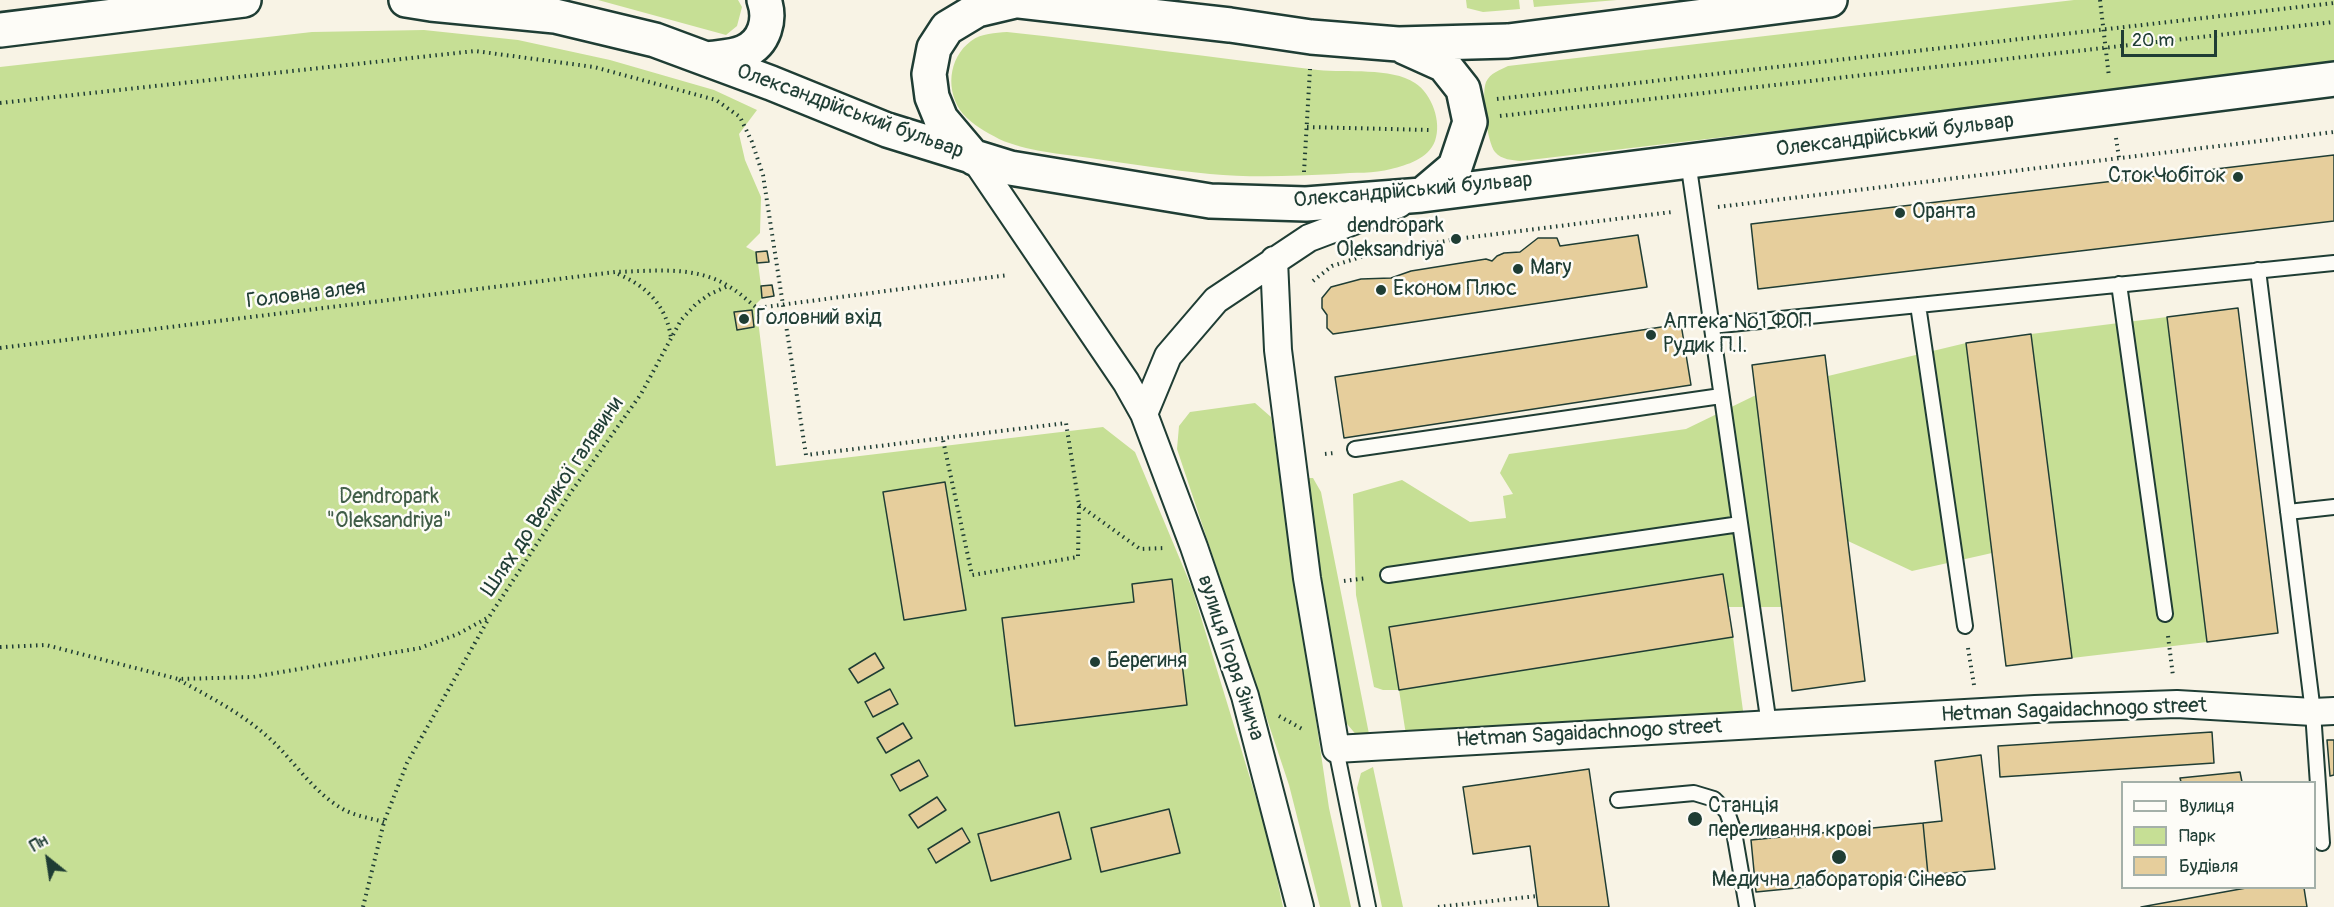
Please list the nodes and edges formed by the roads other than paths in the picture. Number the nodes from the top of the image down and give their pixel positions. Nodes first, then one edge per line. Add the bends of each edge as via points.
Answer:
1 (244, 0) edge
2 (406, 0) edge
3 (764, 0) edge
4 (1014, 0) edge
5 (1830, 0) edge
6 (201, 3) edge
7 (1120, 6) edge
8 (0, 30) edge
9 (1398, 44) junction
10 (707, 59) junction
11 (2334, 80) edge
12 (974, 158) junction
13 (1688, 161) junction
14 (1422, 195) junction
15 (1274, 260) junction
16 (2334, 263) edge
17 (2258, 270) junction
18 (2119, 284) junction
19 (1918, 305) junction
20 (1711, 326) junction
21 (1721, 396) junction
22 (1144, 414) junction
23 (1355, 449) dead end
24 (2334, 507) edge
25 (2288, 512) junction
26 (1740, 524) junction
27 (1388, 574) dead end
28 (2164, 614) road end
29 (1965, 626) road end
30 (2324, 712) edge
31 (1769, 725) junction
32 (1336, 749) junction
33 (1618, 800) dead end
34 (2322, 843) dead end
35 (1300, 907) edge
36 (1368, 907) edge
37 (1747, 907) edge

1 - 6 main road
2 - 10 main road, Олександрійський бульвар via 555,15 655,40
3 - 10 main road via 768,11 765,33 746,52
4 - 7 main road
4 - 12 main road via 976,10 947,28 934,48 929,74 932,97 941,119
5 - 9 main road via 1508,41
6 - 8 main road
7 - 9 main road via 1311,37
9 - 14 main road via 1444,66 1463,89 1470,122 1455,167
10 - 12 main road, Олександрійський бульвар via 887,130
11 - 13 main road, Олександрійський бульвар
12 - 14 main road, Олександрійський бульвар via 1010,168 1210,201 1306,204
12 - 22 street, вулиця Ігоря Зінича
13 - 14 main road, Олександрійський бульвар
13 - 20 lane
14 - 15 street via 1309,238
15 - 22 street via 1216,300 1168,356
15 - 32 street via 1278,350 1305,567
16 - 17 lane
17 - 18 lane
17 - 25 lane
18 - 19 lane
18 - 28 lane
19 - 20 lane
19 - 29 lane
20 - 21 lane
21 - 23 lane
21 - 26 lane
22 - 35 street, вулиця Ігоря Зінича via 1245,696
24 - 25 lane
25 - 30 lane
26 - 27 lane
26 - 31 lane
30 - 31 street, Hetman Sagaidachnogo street via 2177,704
30 - 34 lane
31 - 32 street, Hetman Sagaidachnogo street
32 - 36 lane
33 - 37 lane via 1694,792 1714,799 1727,812 1734,832

